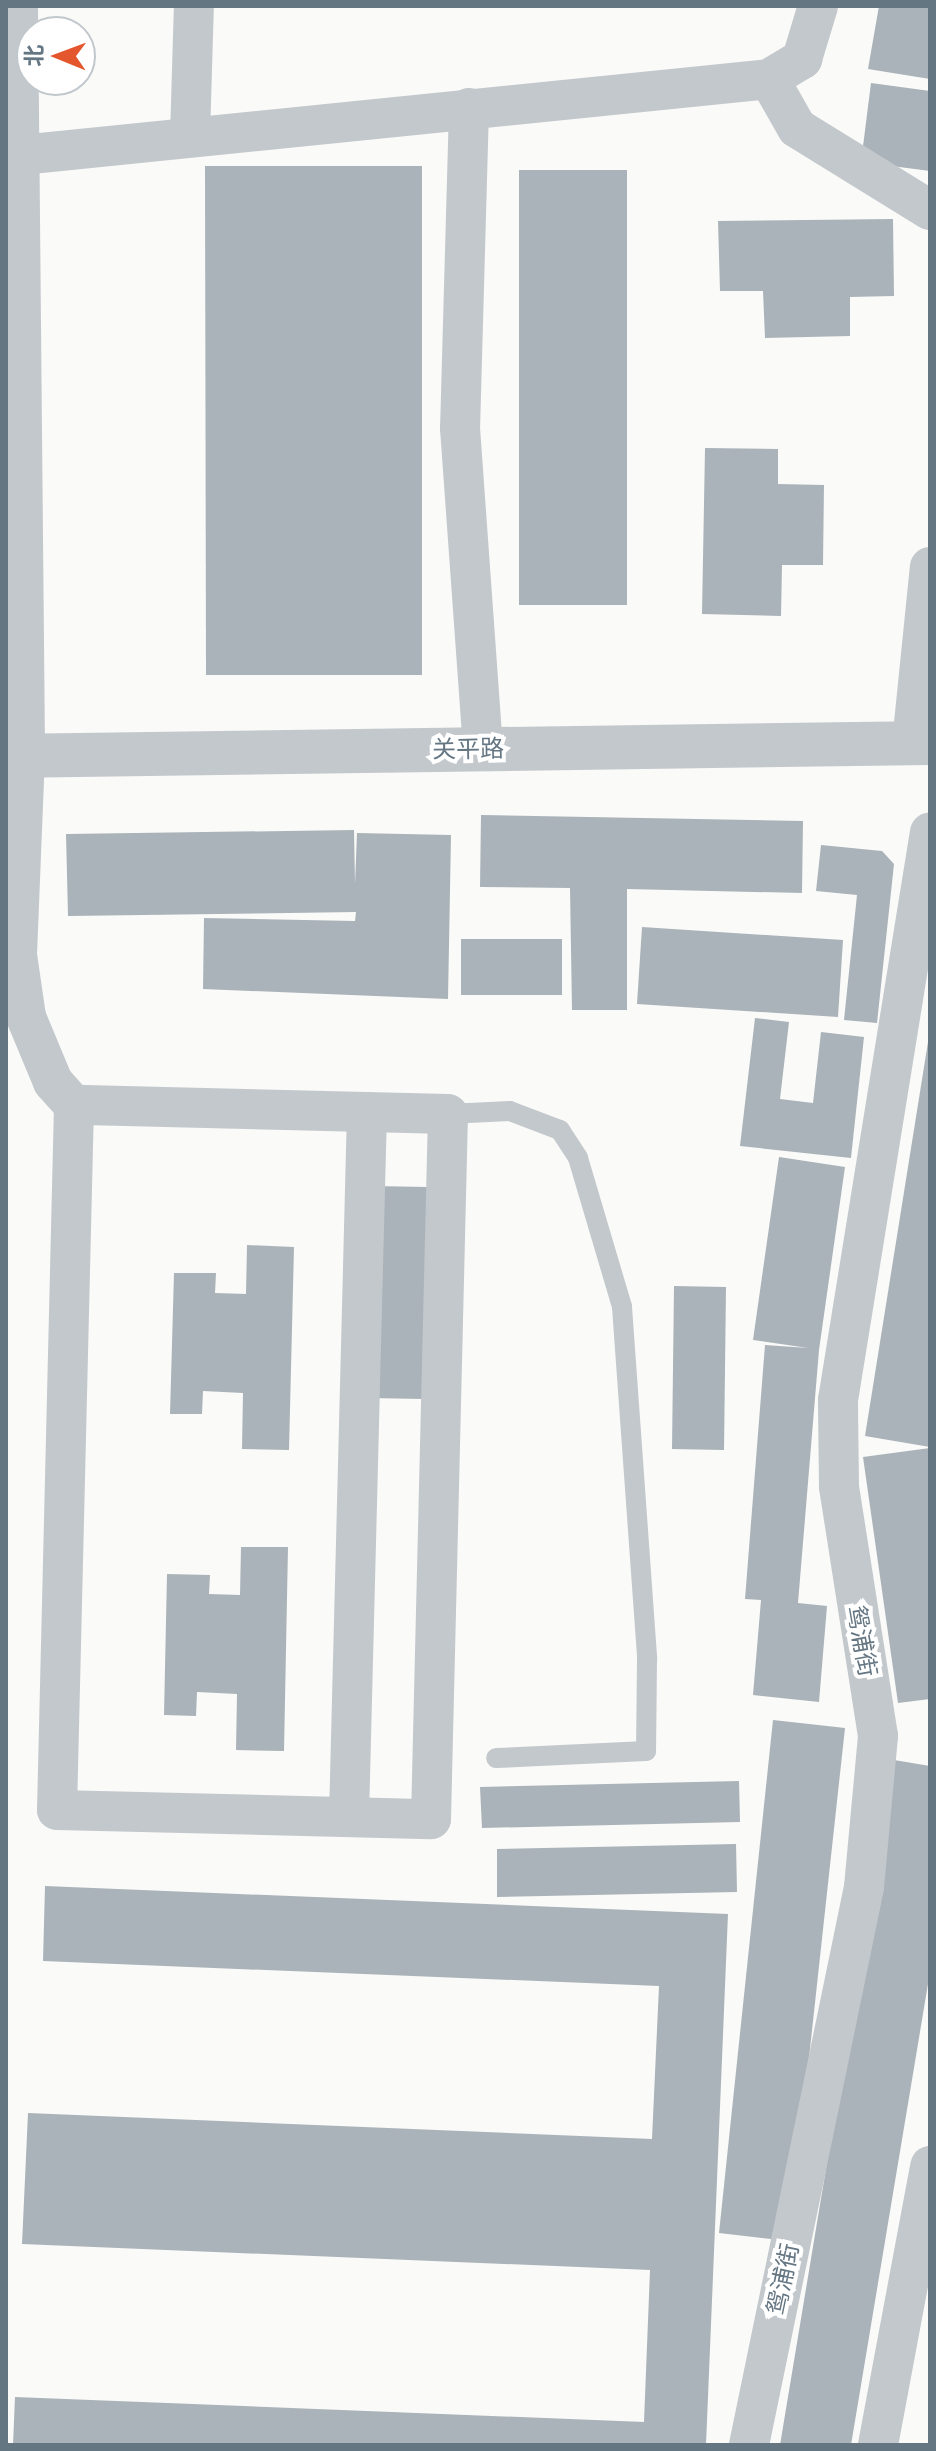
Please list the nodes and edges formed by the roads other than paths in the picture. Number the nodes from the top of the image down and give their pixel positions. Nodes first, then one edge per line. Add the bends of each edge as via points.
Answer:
1 (194, 6) edge
2 (818, 6) edge
3 (14, 22) edge
4 (769, 79) junction
5 (469, 108) junction
6 (190, 137) junction
7 (21, 155) junction
8 (930, 210) edge
9 (930, 567) edge
10 (921, 743) edge
11 (483, 749) junction
12 (16, 756) edge
13 (930, 832) edge
14 (74, 1105) junction
15 (367, 1112) junction
16 (448, 1114) junction
17 (496, 1758) dead end
18 (349, 1817) junction
19 (930, 2166) edge
20 (749, 2445) edge
21 (878, 2445) edge

1 - 6 street
2 - 4 street via 802,59
3 - 7 street
4 - 5 street
4 - 8 street via 797,128
5 - 6 street
5 - 11 street via 460,428
6 - 7 street
7 - 12 street
9 - 10 street
10 - 11 street, 关平路
11 - 12 street, 关平路
12 - 14 street via 17,955 26,1017 53,1082
13 - 20 street, 鸳浦街 via 838,1400 839,1487 878,1736 864,1887
14 - 15 street
14 - 18 street via 57,1810
15 - 16 street
15 - 18 street
16 - 17 lane via 510,1111 560,1130 578,1158 623,1323 647,1659 646,1751
16 - 18 street via 431,1819
19 - 21 street

